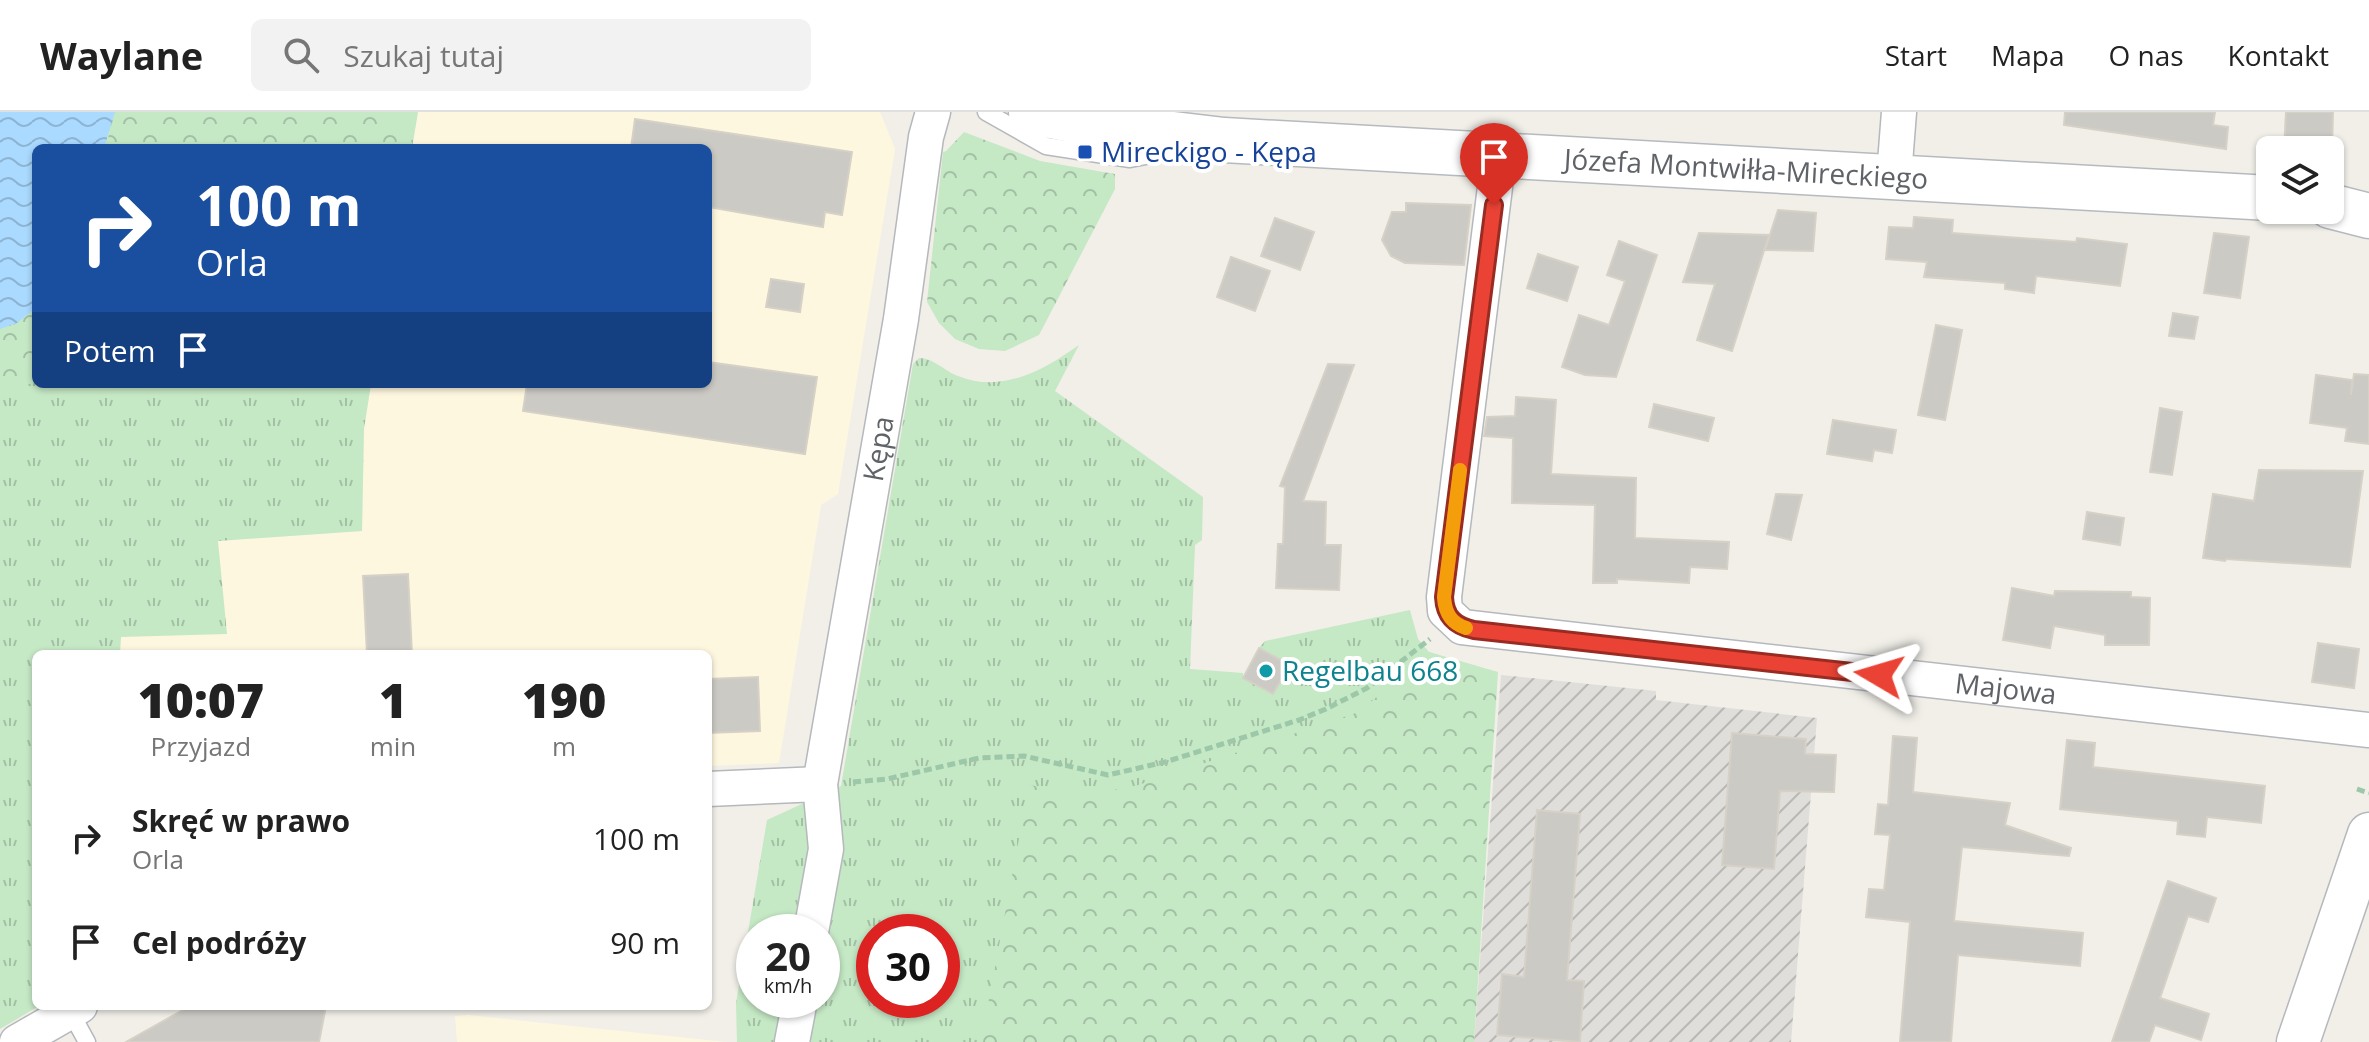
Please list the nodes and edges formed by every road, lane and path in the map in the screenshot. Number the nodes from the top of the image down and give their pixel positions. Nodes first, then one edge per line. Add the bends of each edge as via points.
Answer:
1 (933, 112) edge
2 (986, 112) edge
3 (1031, 112) edge
4 (1899, 112) edge
5 (1224, 140) junction
6 (1499, 155) junction
7 (1894, 176) junction
8 (2256, 197) edge
9 (2344, 198) edge
10 (2369, 198) edge
11 (2344, 210) edge
12 (2369, 216) edge
13 (1453, 621) junction
14 (2369, 730) edge
15 (820, 784) junction
16 (712, 789) edge
17 (2357, 789) dead end
18 (2369, 793) edge
19 (2369, 834) edge
20 (814, 914) edge
21 (73, 1010) edge
22 (75, 1010) edge
23 (797, 1018) edge
24 (17, 1042) edge
25 (87, 1042) edge
26 (792, 1042) edge
27 (2298, 1042) edge

1 - 15 street, Kępa
2 - 5 lane via 1046,146 1130,159
3 - 5 main road, Józefa Montwiłła-Mireckiego
4 - 7 street
5 - 6 main road, Józefa Montwiłła-Mireckiego
6 - 7 main road, Józefa Montwiłła-Mireckiego
6 - 13 street via 1444,597
7 - 8 main road, Józefa Montwiłła-Mireckiego
9 - 10 main road
11 - 12 main road
13 - 14 street, Majowa via 1474,630
13 - 15 path via 1367,688 1326,709 1165,762 1108,775 1024,756 979,758 887,779
15 - 16 street
15 - 20 street, Kępa via 826,849
17 - 18 path
19 - 27 street
21 - 24 street
22 - 25 lane
23 - 26 street

